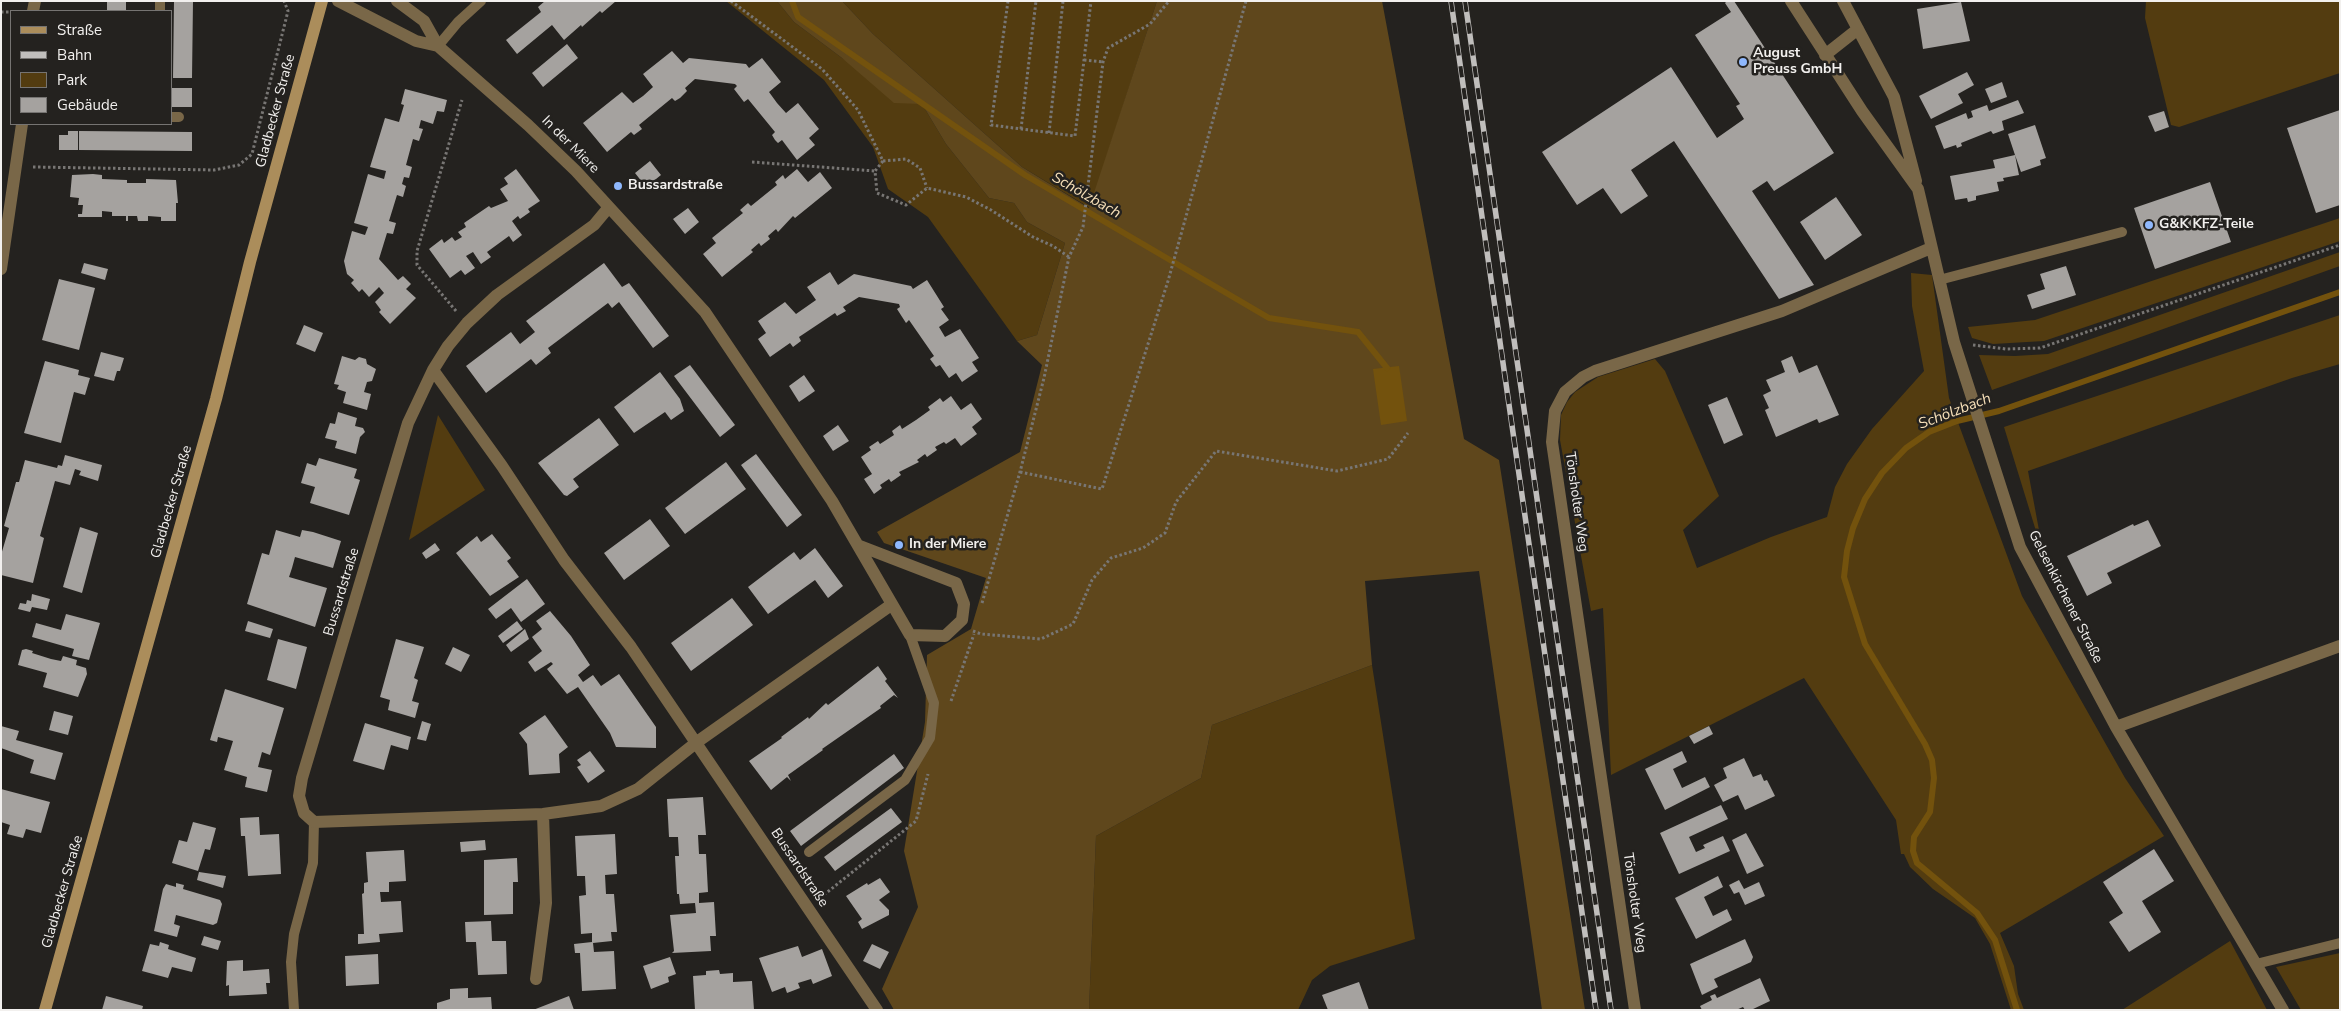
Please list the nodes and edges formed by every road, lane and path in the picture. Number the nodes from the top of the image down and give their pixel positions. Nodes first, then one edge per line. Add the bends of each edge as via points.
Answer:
1 (284, 1) edge
2 (322, 1) edge
3 (338, 1) edge
4 (396, 1) edge
5 (482, 1) edge
6 (731, 1) edge
7 (1008, 1) edge
8 (1036, 1) edge
9 (1063, 1) edge
10 (1091, 1) edge
11 (1169, 1) edge
12 (1246, 1) edge
13 (1791, 1) edge
14 (1843, 1) edge
15 (1858, 30) junction
16 (438, 46) junction
17 (1825, 54) junction
18 (1084, 60) junction
19 (1103, 62) junction
20 (462, 100) dead end
21 (22, 125) edge
22 (1020, 129) junction
23 (1049, 133) junction
24 (883, 161) junction
25 (752, 162) dead end
26 (17, 167) junction
27 (875, 171) junction
28 (1, 180) edge
29 (15, 180) junction
30 (927, 188) junction
31 (1918, 189) junction
32 (609, 207) junction
33 (2122, 232) dead end
34 (2340, 245) edge
35 (1931, 248) junction
36 (1, 269) edge
37 (1939, 280) junction
38 (467, 323) junction
39 (1954, 342) junction
40 (433, 370) junction
41 (1408, 433) dead end
42 (1020, 472) dead end
43 (860, 546) junction
44 (891, 605) junction
45 (955, 626) junction
46 (910, 635) junction
47 (2340, 646) edge
48 (2116, 726) junction
49 (697, 742) junction
50 (544, 814) junction
51 (314, 822) junction
52 (809, 852) dead end
53 (2340, 944) edge
54 (2256, 964) junction
55 (536, 979) dead end
56 (45, 1010) edge
57 (294, 1010) edge
58 (877, 1010) edge
59 (1635, 1010) edge
60 (2283, 1010) edge

1 - 26 path via 288,11 252,154 239,165 214,170
2 - 56 main road, Gladbecker Straße via 218,390
3 - 16 street, In der Miere via 416,41
4 - 16 street, In der Miere via 424,21
5 - 16 lane
6 - 24 path via 822,69 858,110
7 - 22 path via 991,125
8 - 22 path
9 - 23 path
10 - 18 path
11 - 19 path via 1150,24 1108,48
12 - 42 path via 1168,281 1102,489
13 - 17 street, Gelsenkirchener Straße
14 - 15 street, Gelsenkirchener Straße
15 - 17 street
15 - 31 street, Gelsenkirchener Straße via 1894,97
16 - 32 street, In der Miere via 528,124
17 - 31 street, Gelsenkirchener Straße
18 - 19 path
18 - 23 path via 1075,136
19 - 30 path via 1088,203 1083,227 1069,257 966,197
20 - 38 path via 417,251 417,265
21 - 26 street
22 - 23 path
24 - 27 path
24 - 30 path via 906,159 920,168
25 - 27 path
26 - 29 street
27 - 30 path via 877,193 906,205
28 - 29 street
29 - 36 street
31 - 35 street, Gelsenkirchener Straße
32 - 38 street, Bussardstraße via 594,225 497,295
32 - 43 street, In der Miere via 705,312
33 - 37 lane
34 - 39 path via 2040,348 2006,349
35 - 37 street, Gelsenkirchener Straße
35 - 59 street, Tönsholter Weg via 1782,311 1583,377 1566,392 1555,411 1552,442
37 - 39 street, Gelsenkirchener Straße
38 - 40 street, Bussardstraße
39 - 48 street, Gelsenkirchener Straße via 2020,547
40 - 49 street, Bussardstraße via 564,560 631,647
40 - 51 street, Bussardstraße via 408,423 302,778 301,804 304,813
41 - 45 path via 1388,459 1337,471 1216,451 1176,502 1165,533 1143,548 1111,558 1092,580 1073,624 1041,640 981,634
43 - 44 street, In der Miere
43 - 45 street via 956,583 964,604 962,620
44 - 46 street, In der Miere
44 - 49 street
45 - 46 street via 945,636
46 - 52 lane via 934,703 930,738 905,780
47 - 48 street
48 - 54 street, Gelsenkirchener Straße
49 - 50 street via 638,788 601,806
49 - 58 street, Bussardstraße
50 - 51 street
50 - 55 street via 546,903
51 - 57 lane via 313,863 294,934
53 - 54 lane
54 - 60 street, Gelsenkirchener Straße

